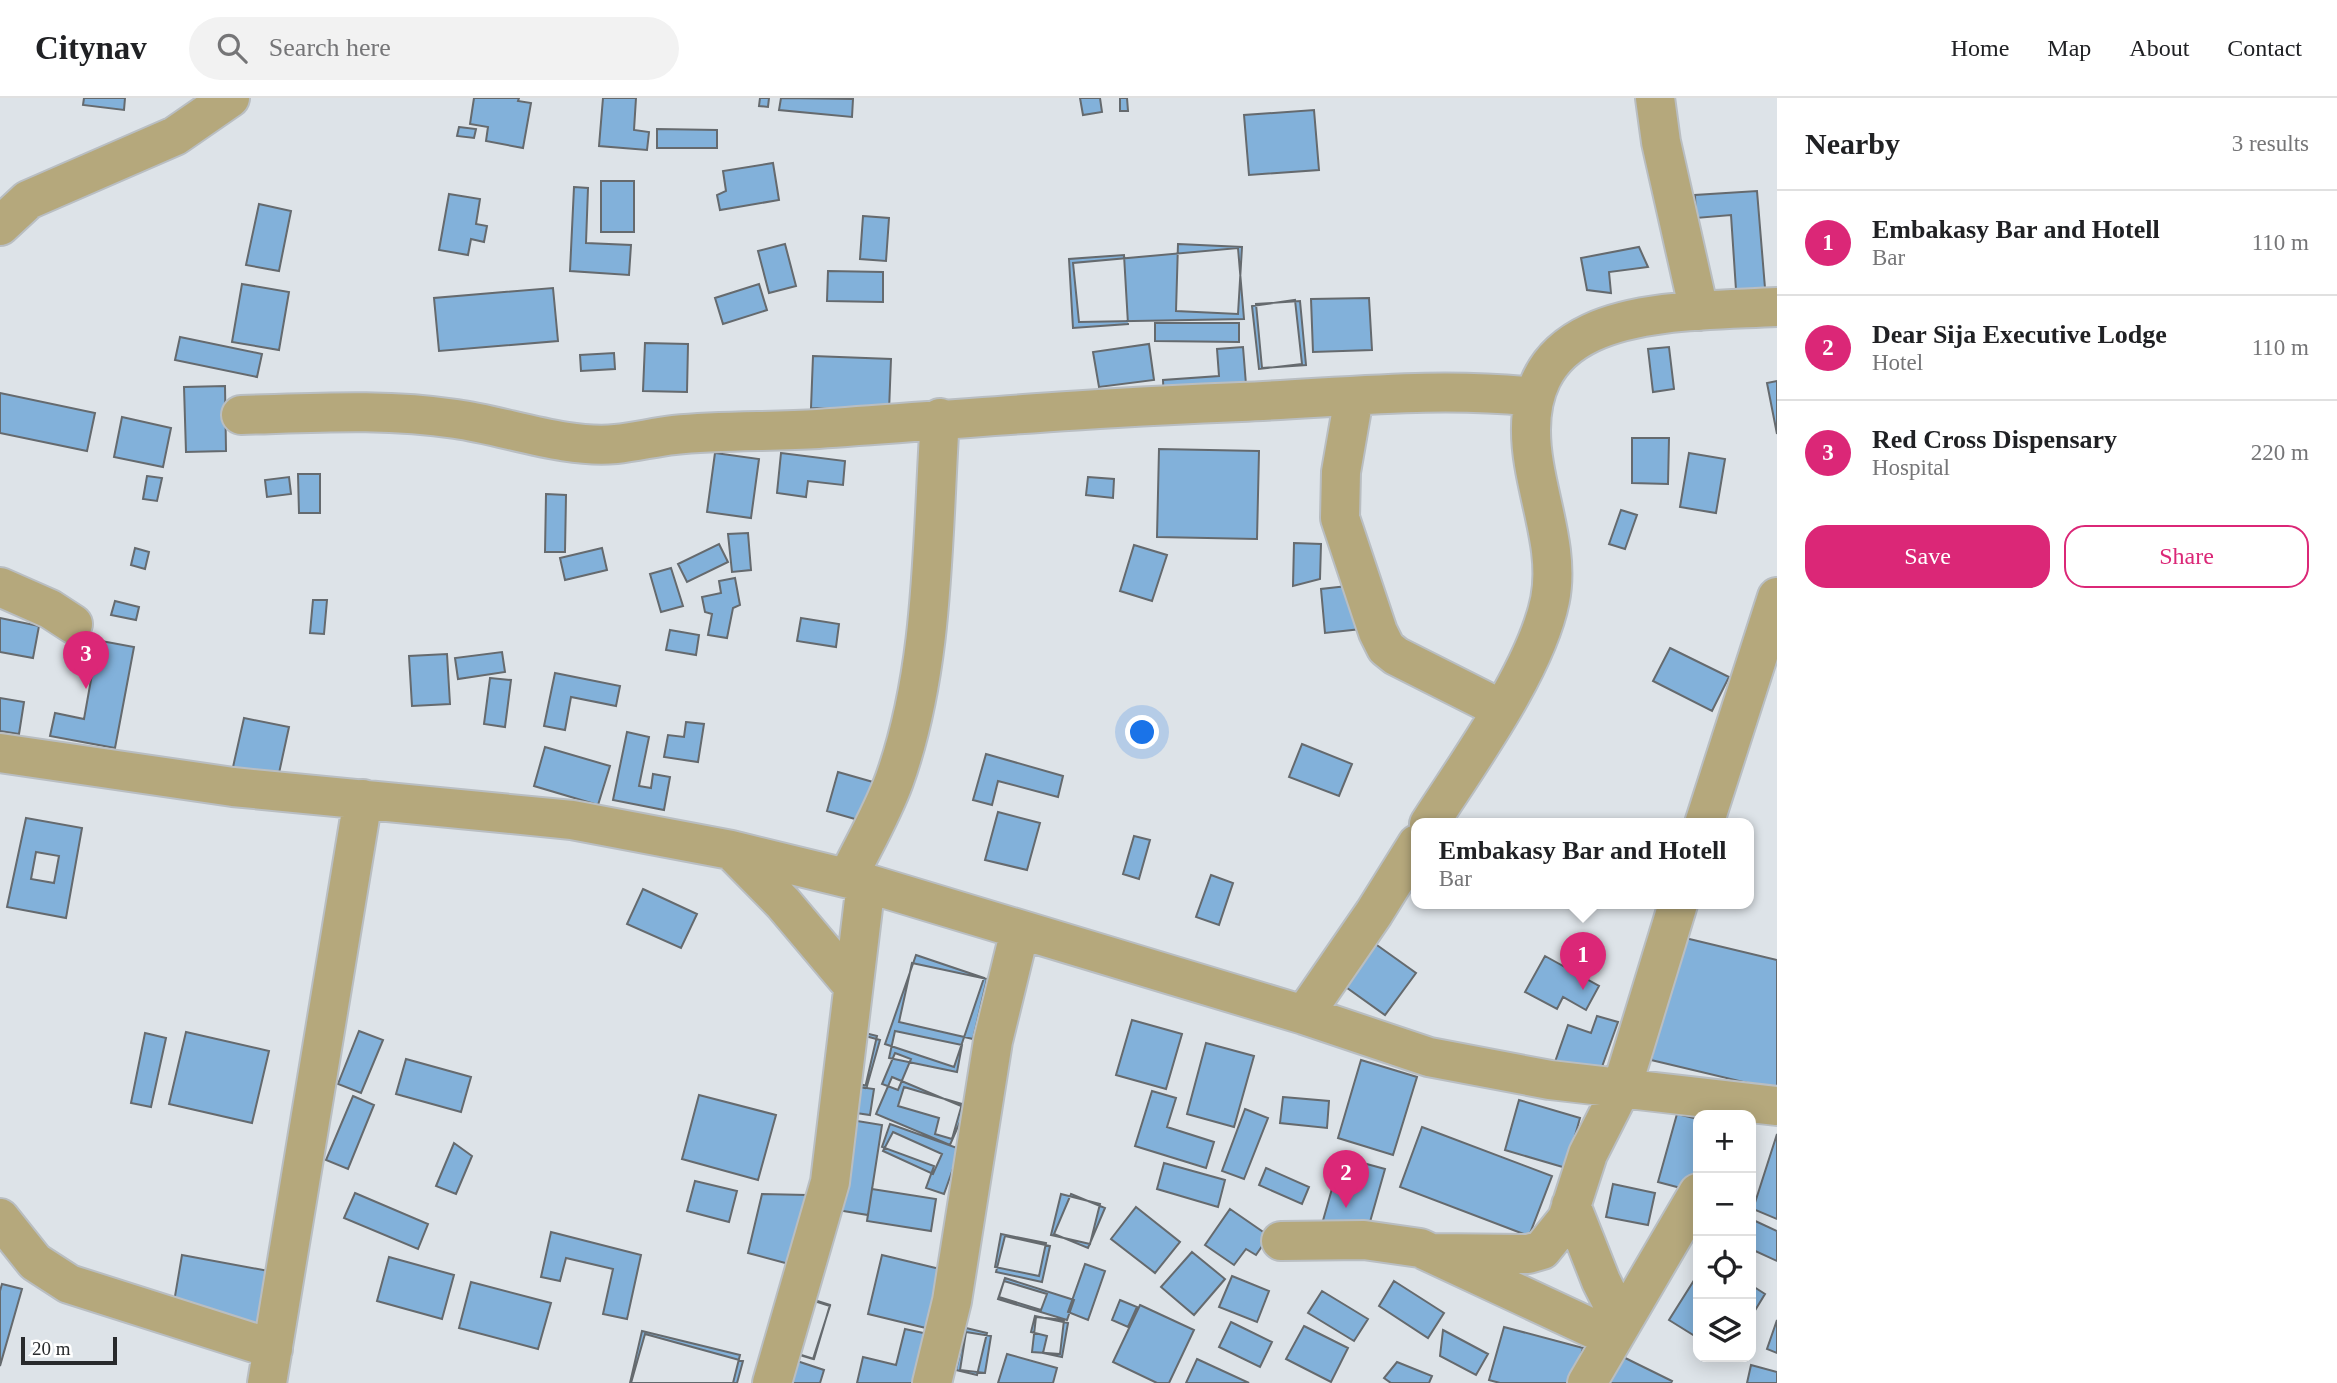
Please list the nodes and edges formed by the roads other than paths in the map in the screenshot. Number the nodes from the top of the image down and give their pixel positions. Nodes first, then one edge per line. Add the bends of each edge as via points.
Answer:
1 (230, 98) edge
2 (1655, 98) edge
3 (0, 226) edge
4 (1777, 307) edge
5 (1699, 311) junction
6 (1354, 397) junction
7 (1534, 397) junction
8 (241, 415) dead end
9 (940, 418) junction
10 (0, 587) edge
11 (1777, 597) edge
12 (73, 624) dead end
13 (1501, 709) junction
14 (0, 753) edge
15 (363, 799) junction
16 (1433, 818) edge
17 (1705, 818) edge
18 (731, 850) junction
19 (1411, 854) edge
20 (857, 880) junction
21 (1676, 909) edge
22 (1020, 930) junction
23 (853, 986) junction
24 (1304, 1015) junction
25 (1622, 1087) junction
26 (1777, 1108) edge
27 (1756, 1122) edge
28 (1693, 1202) edge
29 (1571, 1205) junction
30 (0, 1218) edge
31 (1280, 1241) dead end
32 (1434, 1253) junction
33 (1617, 1331) junction
34 (270, 1366) edge
35 (772, 1383) edge
36 (932, 1383) edge
37 (1587, 1383) edge

1 - 3 street via 175,136 28,200
2 - 5 street
4 - 5 street
5 - 7 street via 1609,323 1569,343 1550,363
6 - 7 street via 1426,390
6 - 9 street
6 - 13 street via 1341,472 1340,518 1378,632 1396,656
7 - 13 street via 1533,458 1555,566 1550,602 1526,664
8 - 9 street via 364,411 510,427 564,442 613,444 676,435
9 - 20 street via 926,634 913,713 894,782
10 - 12 street
11 - 17 street
13 - 16 street
14 - 15 street via 233,787
15 - 18 street via 572,820
15 - 34 street
18 - 20 street
18 - 23 street
19 - 24 street
20 - 22 street
20 - 23 street
21 - 25 street
22 - 24 street
22 - 36 street via 993,1041 953,1301
23 - 35 street via 830,1182
24 - 25 street via 1429,1057 1550,1080
25 - 26 street
25 - 29 street via 1588,1154
26 - 27 street
28 - 33 street
29 - 32 street via 1567,1219 1542,1250 1528,1254
29 - 33 street
30 - 34 street via 35,1262 69,1284
31 - 32 street via 1364,1240
32 - 33 street
33 - 37 street

